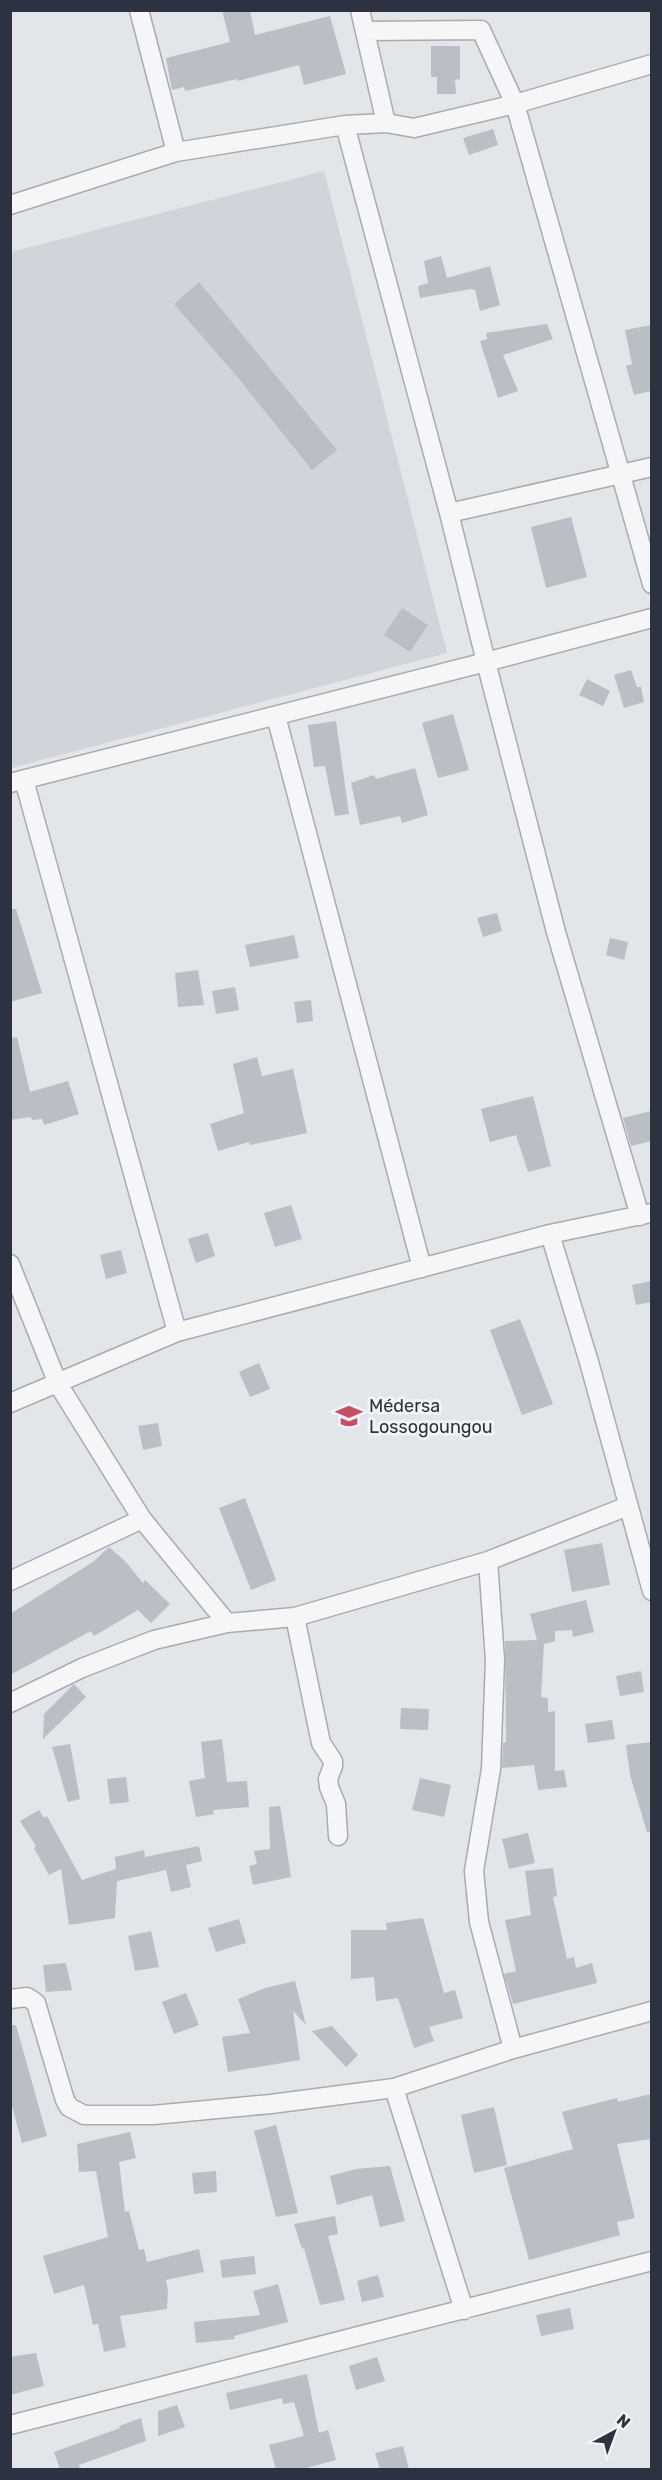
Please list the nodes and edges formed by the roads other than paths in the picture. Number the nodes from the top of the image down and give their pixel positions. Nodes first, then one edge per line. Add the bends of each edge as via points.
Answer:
1 (139, 10) edge
2 (360, 10) edge
3 (365, 31) junction
4 (651, 64) edge
5 (515, 104) junction
6 (386, 123) junction
7 (345, 124) junction
8 (176, 152) junction
9 (10, 205) edge
10 (651, 467) edge
11 (621, 474) junction
12 (449, 513) junction
13 (651, 584) edge
14 (651, 618) edge
15 (486, 662) junction
16 (276, 716) junction
17 (17, 782) edge
18 (646, 1214) edge
19 (550, 1234) junction
20 (10, 1264) edge
21 (422, 1268) junction
22 (177, 1332) junction
23 (58, 1384) junction
24 (10, 1403) edge
25 (628, 1506) junction
26 (142, 1519) junction
27 (488, 1561) junction
28 (10, 1581) edge
29 (651, 1591) edge
30 (295, 1617) junction
31 (227, 1623) junction
32 (10, 1703) edge
33 (338, 1836) dead end
34 (10, 2000) edge
35 (651, 2011) edge
36 (513, 2049) junction
37 (394, 2088) junction
38 (651, 2261) edge
39 (464, 2310) junction
40 (10, 2425) edge

1 - 8 street
2 - 3 street
3 - 5 street via 481,30
3 - 6 street
4 - 5 street
5 - 6 street via 414,128
5 - 11 street
6 - 7 street
7 - 8 street
7 - 12 street
8 - 9 street
10 - 11 street
11 - 12 street
11 - 13 street
12 - 15 street
14 - 15 street
15 - 16 street
15 - 18 street via 556,932
16 - 17 street
16 - 21 street
17 - 22 street
18 - 19 street
19 - 21 street
19 - 25 street
20 - 23 street
21 - 22 street
22 - 23 street
23 - 24 street
23 - 26 street
25 - 27 street
25 - 29 street
26 - 28 street
26 - 31 street
27 - 30 street
27 - 36 street via 495,1659 491,1769 474,1871 479,1922
30 - 31 street
30 - 33 street via 321,1743 333,1761 328,1787 336,1804
31 - 32 street via 154,1640 82,1668
34 - 37 street via 27,1997 36,2003 65,2100 69,2108 84,2115 153,2115
35 - 36 street
36 - 37 street
37 - 39 street
38 - 39 street
39 - 40 street

